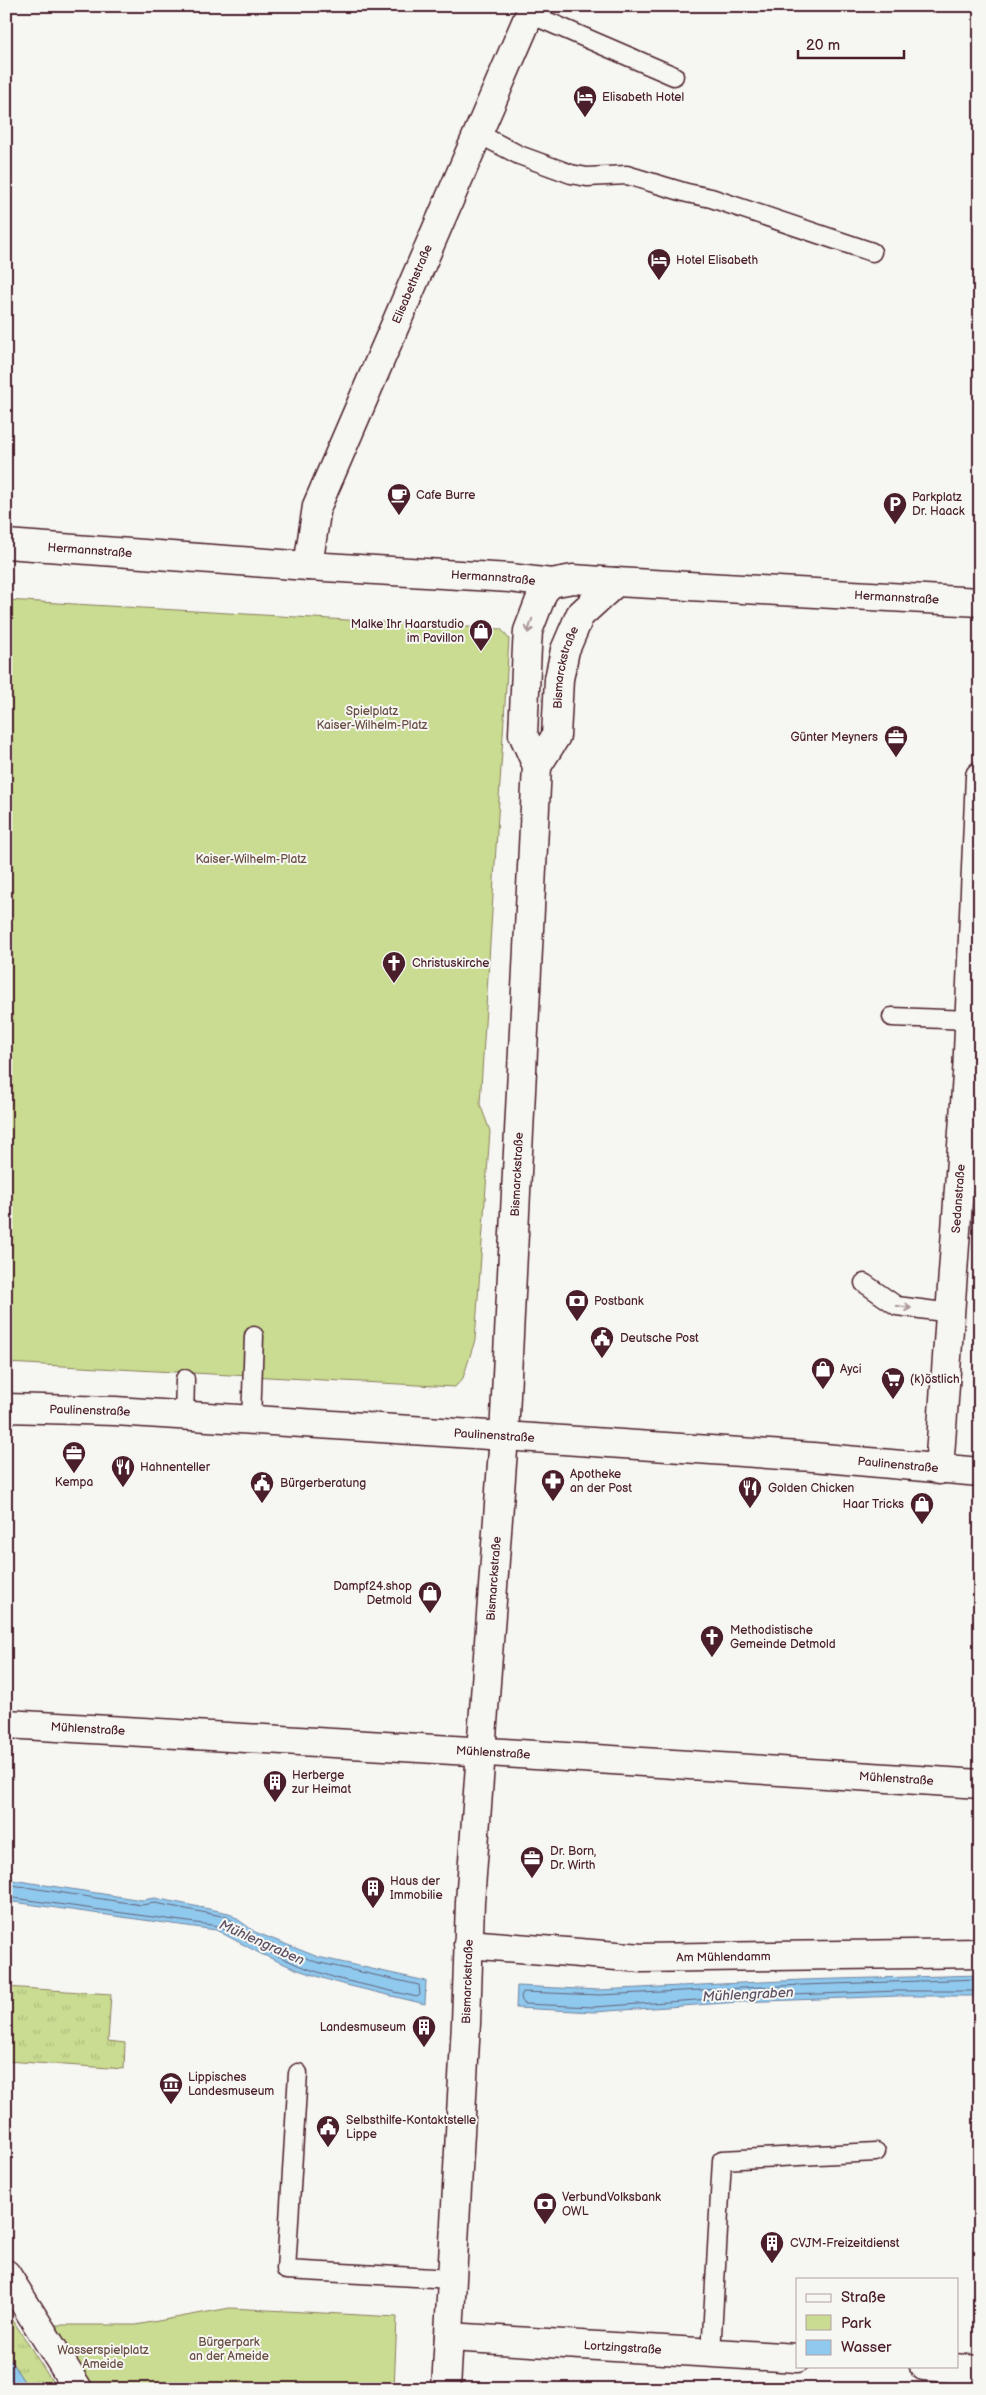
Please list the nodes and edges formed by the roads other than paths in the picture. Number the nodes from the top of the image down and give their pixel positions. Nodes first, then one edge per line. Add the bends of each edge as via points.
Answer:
1 (532, 10) edge
2 (674, 76) dead end
3 (477, 133) junction
4 (872, 252) dead end
5 (6, 544) edge
6 (308, 566) junction
7 (616, 582) junction
8 (551, 583) junction
9 (980, 602) edge
10 (537, 766) junction
11 (980, 776) edge
12 (892, 1017) dead end
13 (970, 1020) junction
14 (864, 1283) dead end
15 (950, 1313) junction
16 (254, 1336) dead end
17 (185, 1379) dead end
18 (6, 1408) edge
19 (184, 1416) junction
20 (251, 1421) junction
21 (504, 1436) junction
22 (939, 1470) junction
23 (980, 1472) edge
24 (6, 1724) edge
25 (481, 1751) junction
26 (980, 1784) edge
27 (468, 1944) junction
28 (980, 1953) edge
29 (298, 2073) dead end
30 (876, 2152) dead end
31 (6, 2274) edge
32 (452, 2279) junction
33 (448, 2337) junction
34 (711, 2353) junction
35 (796, 2358) edge
36 (952, 2368) edge
37 (980, 2370) edge
38 (78, 2389) edge
39 (446, 2389) edge

1 - 2 lane
1 - 3 street, Elisabethstraße
3 - 4 lane via 519,155 571,174 587,177 626,175 711,198
3 - 6 street, Elisabethstraße via 317,506
5 - 6 street, Hermannstraße
6 - 8 street, Hermannstraße
7 - 8 street, Hermannstraße via 573,579
7 - 9 street, Hermannstraße
7 - 10 street, Bismarckstraße via 580,615 568,641 559,679 556,736
8 -> 10 street, Bismarckstraße via 543,592 528,631 523,734
10 - 21 street, Bismarckstraße
11 - 13 street, Sedanstraße
12 - 13 lane
13 - 15 street, Sedanstraße
14 -> 15 lane via 897,1306
15 - 22 street, Sedanstraße
16 - 20 lane
17 - 19 lane
18 - 19 street, Paulinenstraße
19 - 20 street, Paulinenstraße
20 - 21 street, Paulinenstraße
21 - 22 street, Paulinenstraße via 812,1457
21 - 25 street, Bismarckstraße
22 - 23 street, Paulinenstraße
24 - 25 street, Mühlenstraße
25 - 26 street, Mühlenstraße
25 - 27 street, Bismarckstraße
27 - 28 street, Am Mühlendamm via 642,1958
27 - 32 street, Bismarckstraße
29 - 32 lane via 286,2270
30 - 34 lane via 722,2160
31 - 38 street
32 - 33 street, Bismarckstraße
33 - 34 street, Lortzingstraße
33 - 39 street, Bismarckstraße
34 - 35 street, Lortzingstraße
36 - 37 street

